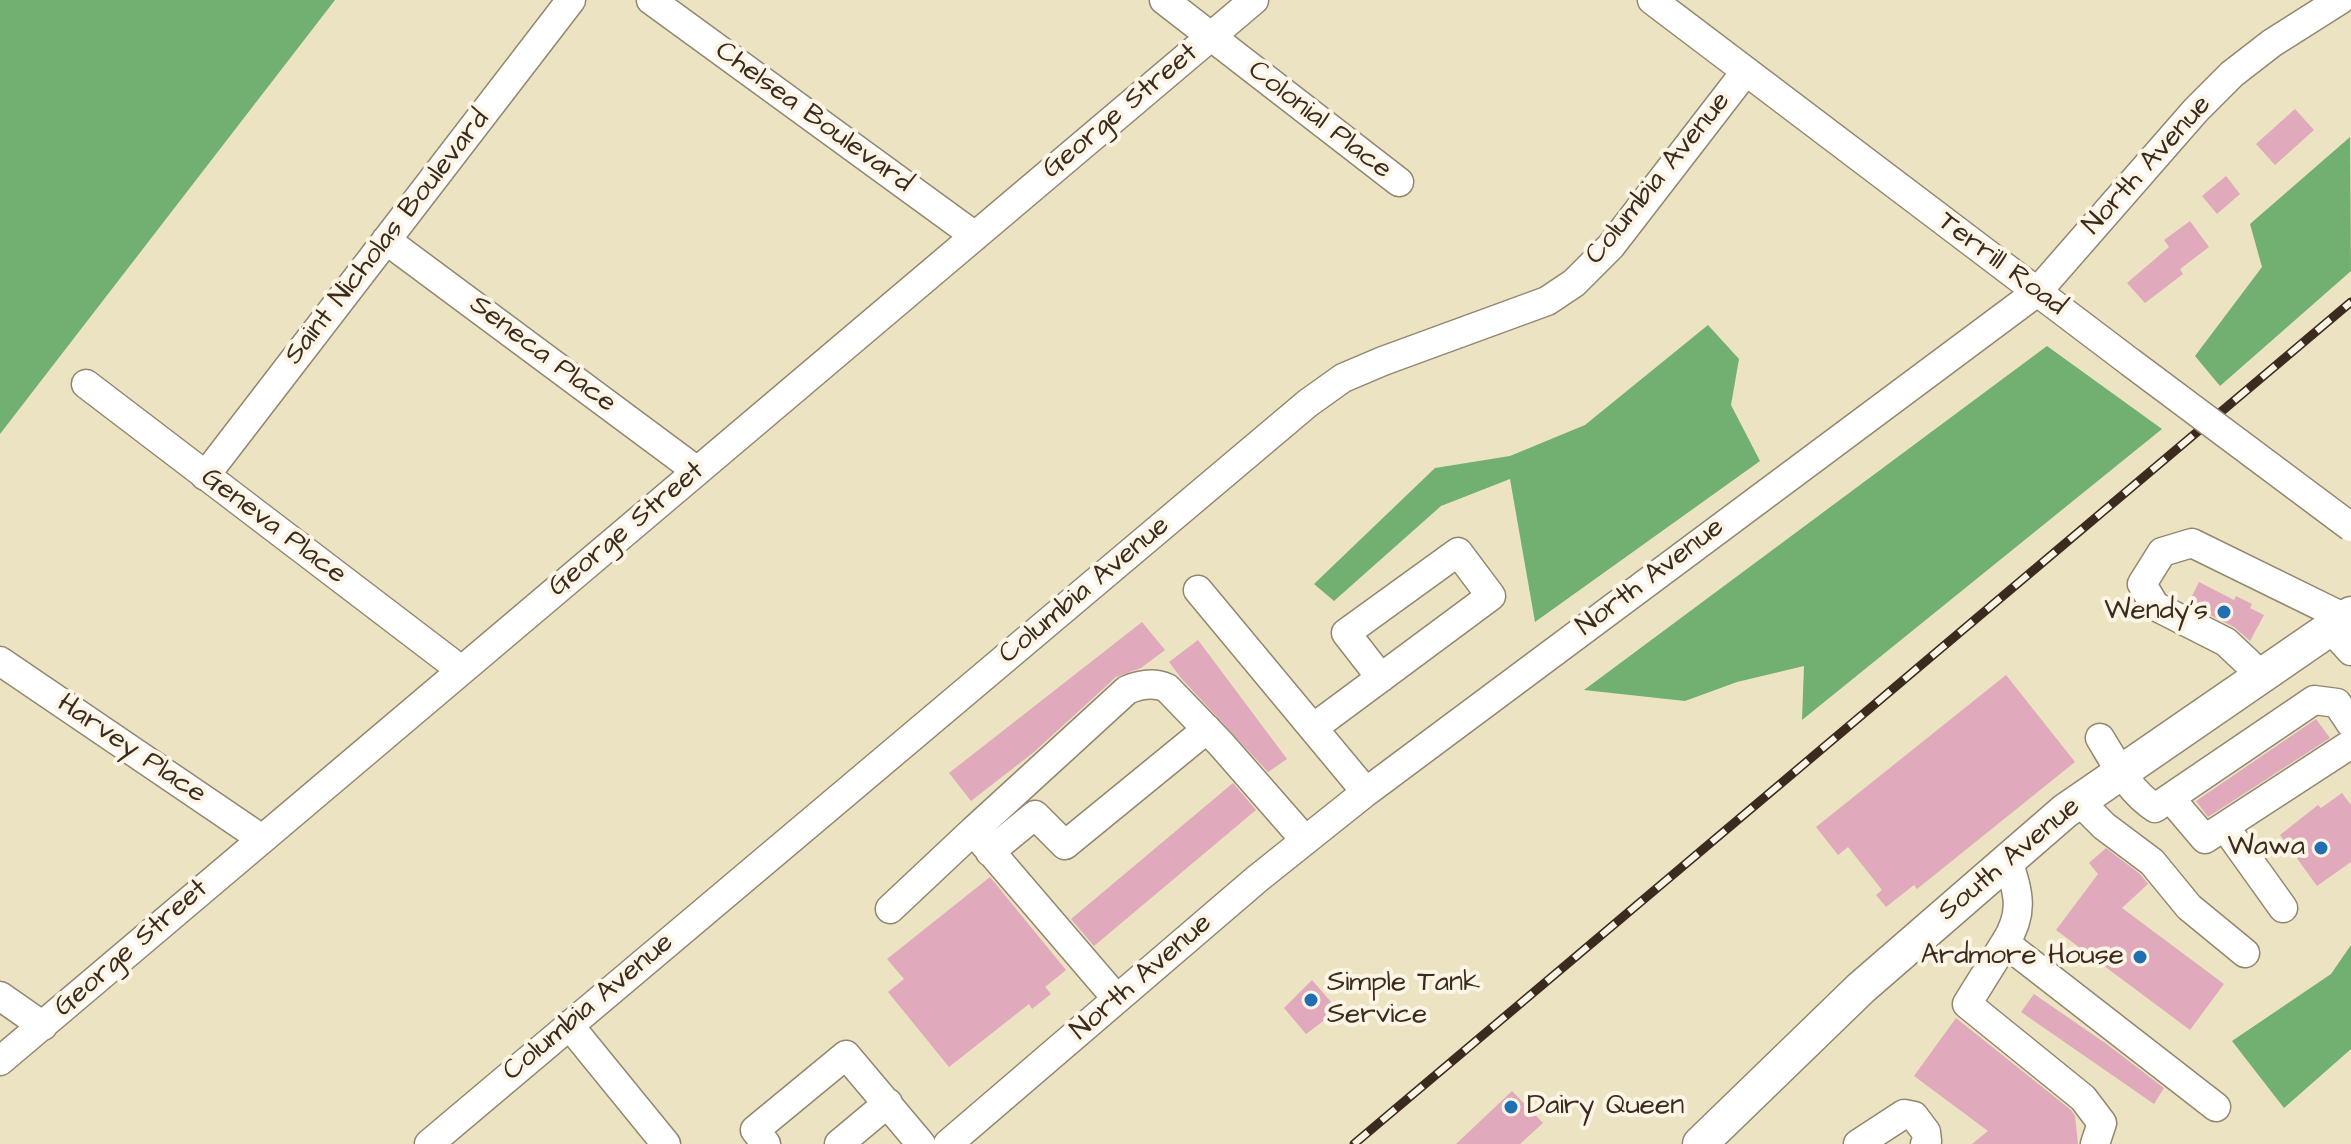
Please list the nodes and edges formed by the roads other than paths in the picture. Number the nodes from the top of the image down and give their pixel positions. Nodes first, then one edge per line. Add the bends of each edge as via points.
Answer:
1 (571, 0) edge
2 (651, 0) edge
3 (1164, 0) edge
4 (1254, 0) edge
5 (1652, 0) edge
6 (2340, 0) edge
7 (1210, 37) junction
8 (1746, 71) junction
9 (1399, 182) dead end
10 (975, 236) junction
11 (386, 240) junction
12 (2037, 292) junction
13 (86, 384) dead end
14 (697, 471) junction
15 (205, 476) junction
16 (2351, 527) edge
17 (1198, 590) dead end
18 (2344, 628) edge
19 (0, 661) edge
20 (461, 670) junction
21 (2261, 675) junction
22 (1381, 678) junction
23 (2351, 724) edge
24 (1313, 728) junction
25 (1207, 729) junction
26 (2100, 738) dead end
27 (2351, 744) edge
28 (2120, 771) junction
29 (1366, 792) junction
30 (2171, 799) junction
31 (2079, 801) junction
32 (2225, 827) junction
33 (262, 839) junction
34 (1305, 840) junction
35 (982, 842) junction
36 (2008, 860) junction
37 (2283, 908) dead end
38 (890, 909) dead end
39 (2005, 943) junction
40 (2245, 953) dead end
41 (0, 996) edge
42 (1117, 999) junction
43 (569, 1025) junction
44 (43, 1026) junction
45 (0, 1061) edge
46 (888, 1103) junction
47 (2216, 1107) dead end
48 (956, 1141) edge
49 (1706, 1142) edge
50 (1868, 1142) edge
51 (429, 1144) edge
52 (666, 1144) edge
53 (766, 1144) edge
54 (839, 1144) edge
55 (921, 1144) edge
56 (1925, 1144) edge
57 (2095, 1144) edge

1 - 11 street, Saint Nicholas Boulevard
2 - 10 street, Chelsea Boulevard
3 - 7 street, Colonial Place
4 - 7 street, George Street
5 - 8 street, Terrill Road
6 - 12 street, North Avenue via 2232,74
7 - 9 street, Colonial Place
7 - 10 street, George Street
8 - 12 street, Terrill Road
8 - 43 street, Columbia Avenue via 1611,246 1574,283 1547,301 1343,378 1308,403
10 - 14 street, George Street
11 - 14 street, Seneca Place
11 - 15 street, Saint Nicholas Boulevard
12 - 16 street, Terrill Road, bridge
12 - 29 street, North Avenue
13 - 15 street, Geneva Place
14 - 20 street, George Street
15 - 20 street, Geneva Place
17 - 24 street
18 - 21 main road, South Avenue
18 - 21 street via 2192,543 2162,552 2142,584 2155,606 2226,642
19 - 33 street, Harvey Place
20 - 33 street, George Street
21 - 28 main road, South Avenue
22 - 22 street via 1491,596 1458,552 1346,633
22 - 24 street
23 - 30 street via 2337,703 2314,700
24 - 29 street
25 - 34 street
25 - 35 street via 1065,845 1035,815
25 - 35 street via 1161,685 1127,690
26 - 28 street
27 - 32 street
28 - 30 street via 2140,798 2155,808
28 - 31 main road, South Avenue
29 - 34 street, North Avenue
30 - 32 street via 2205,839
31 - 36 main road, South Avenue
31 - 40 street via 2152,862 2189,907
32 - 37 street
33 - 44 street, George Street
34 - 42 street, North Avenue
35 - 38 street
35 - 42 street
36 - 39 street via 2019,894
36 - 49 main road, South Avenue via 1861,988
39 - 47 street
39 - 57 street via 1967,1004 2083,1098 2102,1123
41 - 44 street
42 - 48 street, North Avenue
43 - 51 street, Columbia Avenue
43 - 52 street
44 - 45 street, George Street
46 - 53 street via 846,1055 755,1130
46 - 54 street
46 - 55 street
50 - 56 street via 1904,1114 1914,1116 1926,1132

